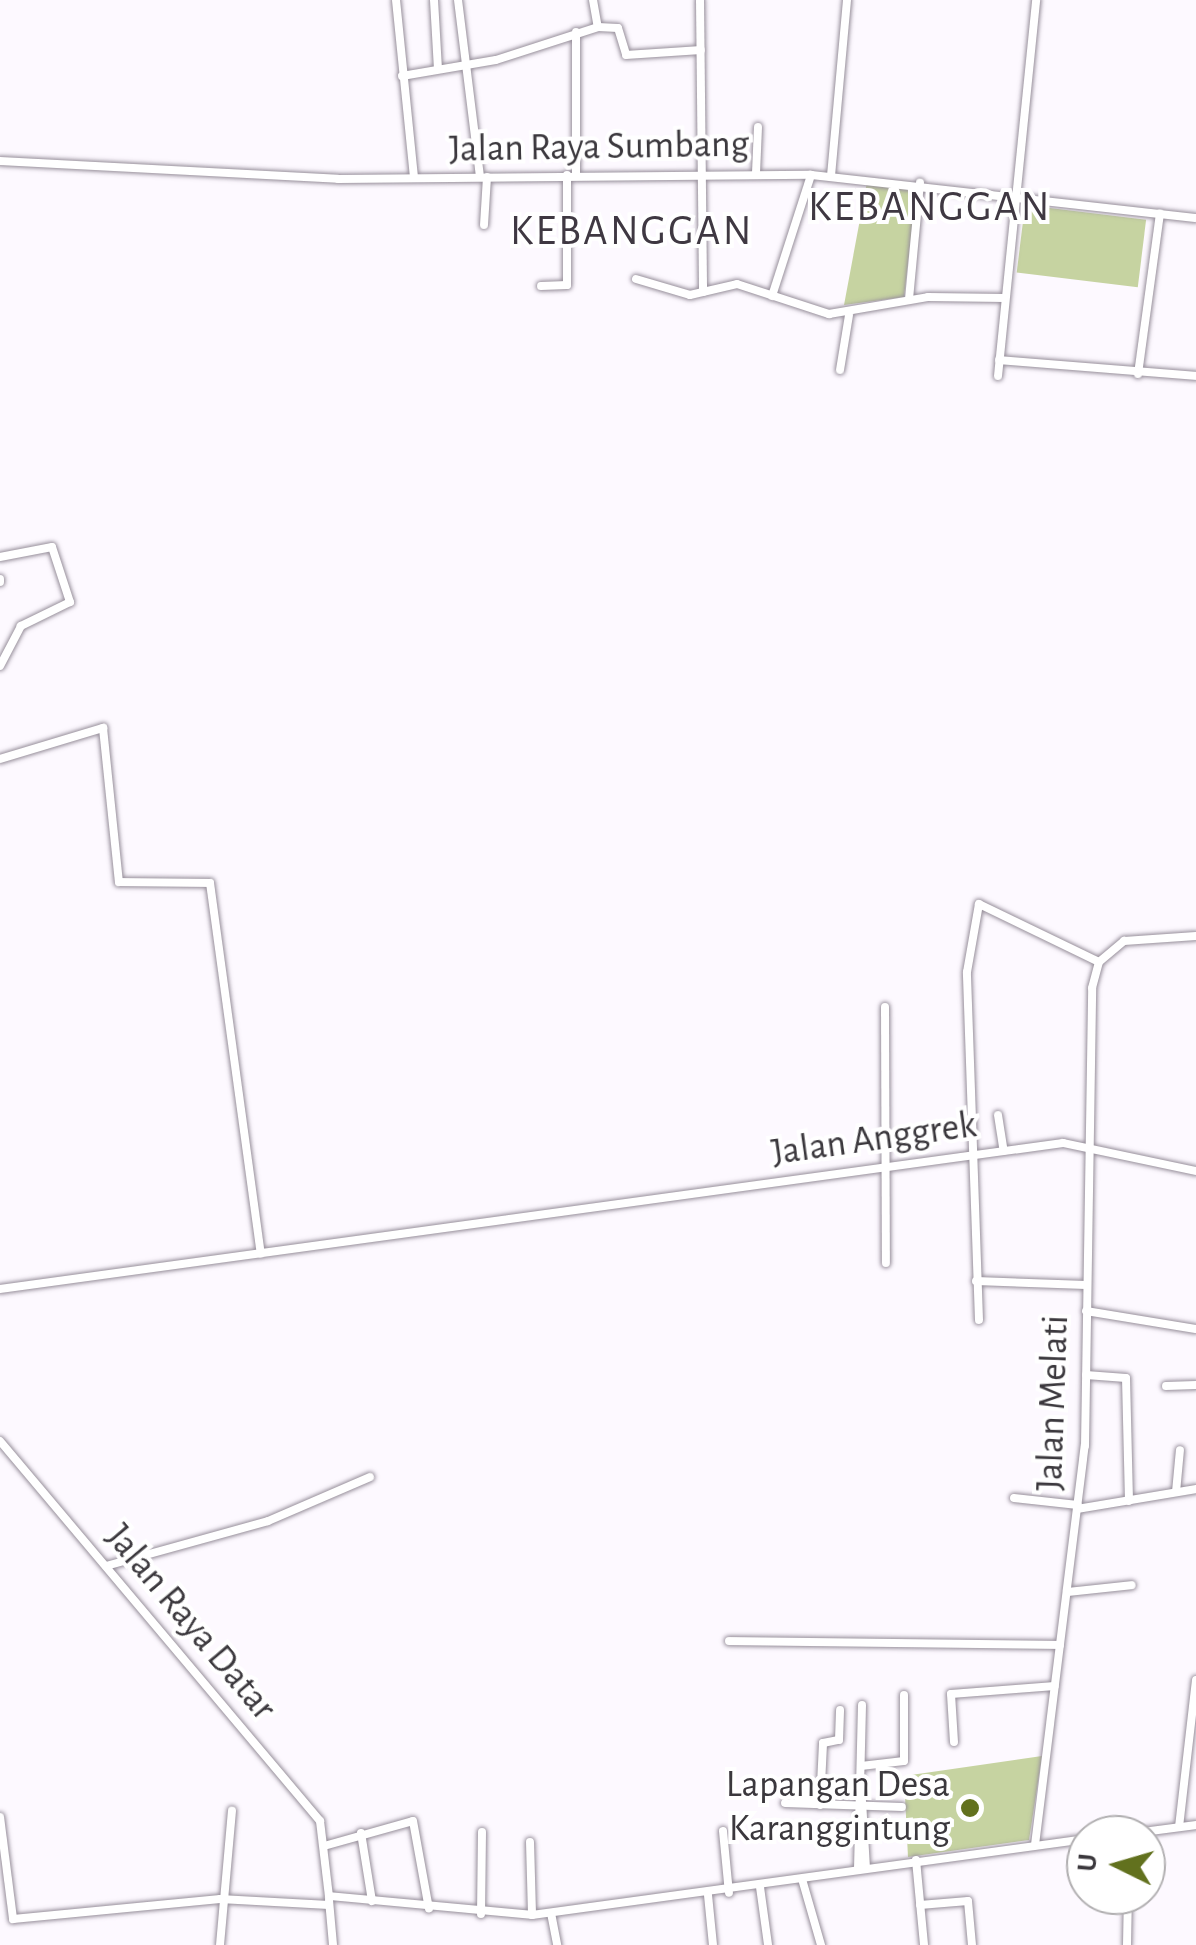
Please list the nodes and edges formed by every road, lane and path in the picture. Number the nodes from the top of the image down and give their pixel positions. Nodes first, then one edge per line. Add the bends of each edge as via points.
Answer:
1 (396, 0) edge
2 (434, 0) edge
3 (458, 0) edge
4 (594, 0) edge
5 (700, 0) edge
6 (847, 0) edge
7 (1036, 0) edge
8 (598, 27) junction
9 (576, 32) junction
10 (701, 50) junction
11 (464, 66) junction
12 (438, 69) junction
13 (402, 76) junction
14 (758, 128) dead end
15 (0, 161) edge
16 (704, 171) junction
17 (756, 173) junction
18 (571, 175) junction
19 (811, 175) junction
20 (832, 176) junction
21 (484, 177) junction
22 (414, 178) junction
23 (920, 183) junction
24 (1014, 192) junction
25 (1160, 213) junction
26 (1196, 218) edge
27 (484, 225) dead end
28 (636, 279) dead end
29 (541, 286) dead end
30 (703, 292) junction
31 (772, 296) junction
32 (1005, 298) junction
33 (909, 299) junction
34 (849, 315) junction
35 (999, 360) junction
36 (840, 370) dead end
37 (1138, 374) junction
38 (998, 376) dead end
39 (1196, 376) edge
40 (0, 557) edge
41 (0, 666) edge
42 (0, 760) edge
43 (1196, 936) edge
44 (1103, 958) junction
45 (886, 1007) dead end
46 (998, 1115) dead end
47 (1084, 1142) junction
48 (1004, 1151) junction
49 (971, 1155) junction
50 (885, 1166) junction
51 (1196, 1171) edge
52 (261, 1254) junction
53 (886, 1263) dead end
54 (976, 1281) junction
55 (1086, 1286) junction
56 (0, 1289) edge
57 (1086, 1311) junction
58 (979, 1320) dead end
59 (1196, 1329) edge
60 (1086, 1375) junction
61 (1196, 1385) edge
62 (1166, 1386) dead end
63 (0, 1440) edge
64 (1180, 1450) dead end
65 (370, 1477) dead end
66 (1196, 1488) edge
67 (1176, 1492) junction
68 (1014, 1498) dead end
69 (1128, 1501) junction
70 (1078, 1507) junction
71 (106, 1566) junction
72 (1132, 1584) dead end
73 (1067, 1592) junction
74 (729, 1641) dead end
75 (1060, 1645) junction
76 (1196, 1680) edge
77 (1055, 1686) junction
78 (904, 1695) dead end
79 (862, 1705) dead end
80 (840, 1710) dead end
81 (954, 1742) dead end
82 (861, 1766) junction
83 (860, 1803) junction
84 (786, 1804) dead end
85 (820, 1804) junction
86 (902, 1807) dead end
87 (232, 1811) dead end
88 (0, 1818) edge
89 (1196, 1825) edge
90 (1179, 1827) junction
91 (1166, 1829) edge
92 (722, 1831) dead end
93 (482, 1832) dead end
94 (361, 1834) junction
95 (1066, 1841) edge
96 (530, 1842) dead end
97 (1035, 1845) junction
98 (324, 1846) junction
99 (916, 1860) junction
100 (862, 1868) junction
101 (802, 1879) junction
102 (760, 1886) junction
103 (729, 1894) junction
104 (708, 1895) junction
105 (220, 1899) junction
106 (329, 1900) junction
107 (372, 1901) junction
108 (12, 1905) junction
109 (0, 1906) edge
110 (920, 1906) junction
111 (430, 1908) junction
112 (551, 1913) junction
113 (480, 1914) junction
114 (532, 1915) junction
115 (1128, 1915) edge
116 (220, 1945) edge
117 (333, 1945) edge
118 (557, 1945) edge
119 (713, 1945) edge
120 (768, 1945) edge
121 (820, 1945) edge
122 (924, 1945) edge
123 (972, 1945) edge
124 (1127, 1945) edge

1 - 13 street
2 - 12 street
3 - 11 street
4 - 8 street
5 - 10 street
6 - 20 street
7 - 24 street
8 - 9 street
8 - 10 street via 618,28 626,55
9 - 11 street
9 - 18 street
10 - 16 street
11 - 12 street
11 - 21 street
12 - 13 street
13 - 22 street
14 - 17 street
15 - 22 street, Jalan Raya Sumbang
16 - 17 street, Jalan Raya Sumbang
16 - 18 street, Jalan Raya Sumbang
16 - 30 street
17 - 19 street, Jalan Raya Sumbang
18 - 21 street, Jalan Raya Sumbang
18 - 29 street via 567,286
19 - 20 street, Jalan Raya Sumbang
19 - 31 street
20 - 23 street, Jalan Raya Sumbang
21 - 22 street, Jalan Raya Sumbang
21 - 27 street
23 - 24 street, Jalan Raya Sumbang
23 - 33 street
24 - 25 street, Jalan Raya Sumbang
24 - 32 street
25 - 26 street, Jalan Raya Sumbang
25 - 37 street
28 - 30 street
30 - 31 street via 726,283
31 - 34 street
32 - 33 street
32 - 35 street
33 - 34 street
34 - 36 street
35 - 37 street
35 - 38 street
37 - 39 street
40 - 41 street via 51,546 70,602 21,626
42 - 52 street via 103,728 119,882 210,884
43 - 44 street via 1136,937
44 - 47 street, Jalan Melati
44 - 49 street via 979,904 967,972
45 - 50 street
46 - 48 street
47 - 48 street, Jalan Anggrek
47 - 51 street, Jalan Anggrek
47 - 55 street, Jalan Melati
48 - 49 street, Jalan Anggrek
49 - 50 street, Jalan Anggrek
49 - 54 street
50 - 52 street, Jalan Anggrek
50 - 53 street
52 - 56 street, Jalan Anggrek
54 - 55 street
54 - 58 street
55 - 57 street, Jalan Melati
57 - 59 street
57 - 60 street, Jalan Melati
60 - 69 street via 1126,1378
60 - 70 street, Jalan Melati
61 - 62 street
63 - 71 street, Jalan Raya Datar
64 - 67 street
65 - 71 street via 268,1522
66 - 67 street
67 - 69 street
68 - 70 street
69 - 70 street
70 - 73 street, Jalan Melati
71 - 98 street, Jalan Raya Datar via 320,1821
72 - 73 street
73 - 75 street, Jalan Melati
74 - 75 street
75 - 77 street, Jalan Melati
76 - 90 street
77 - 81 street via 952,1694
77 - 97 street, Jalan Melati
78 - 82 street via 904,1761
79 - 82 street
80 - 85 street via 838,1740 822,1743
82 - 83 street
83 - 85 street
83 - 86 street
83 - 100 street
84 - 85 street
87 - 105 street
88 - 108 street
89 - 90 street
90 - 91 street
92 - 103 street
93 - 113 street
94 - 98 street
94 - 107 street
94 - 111 street via 416,1823
95 - 97 street
96 - 114 street
97 - 99 street
98 - 106 street, Jalan Raya Datar
99 - 100 street
99 - 110 street
100 - 101 street
101 - 102 street
101 - 121 street
102 - 103 street
102 - 120 street
103 - 104 street
104 - 112 street
104 - 119 street
105 - 106 street
105 - 108 street via 13,1919
105 - 116 street
106 - 107 street
106 - 117 street, Jalan Raya Datar
107 - 111 street
108 - 109 street
110 - 122 street
110 - 123 street via 968,1901
111 - 113 street
112 - 114 street
112 - 118 street
113 - 114 street
115 - 124 street

